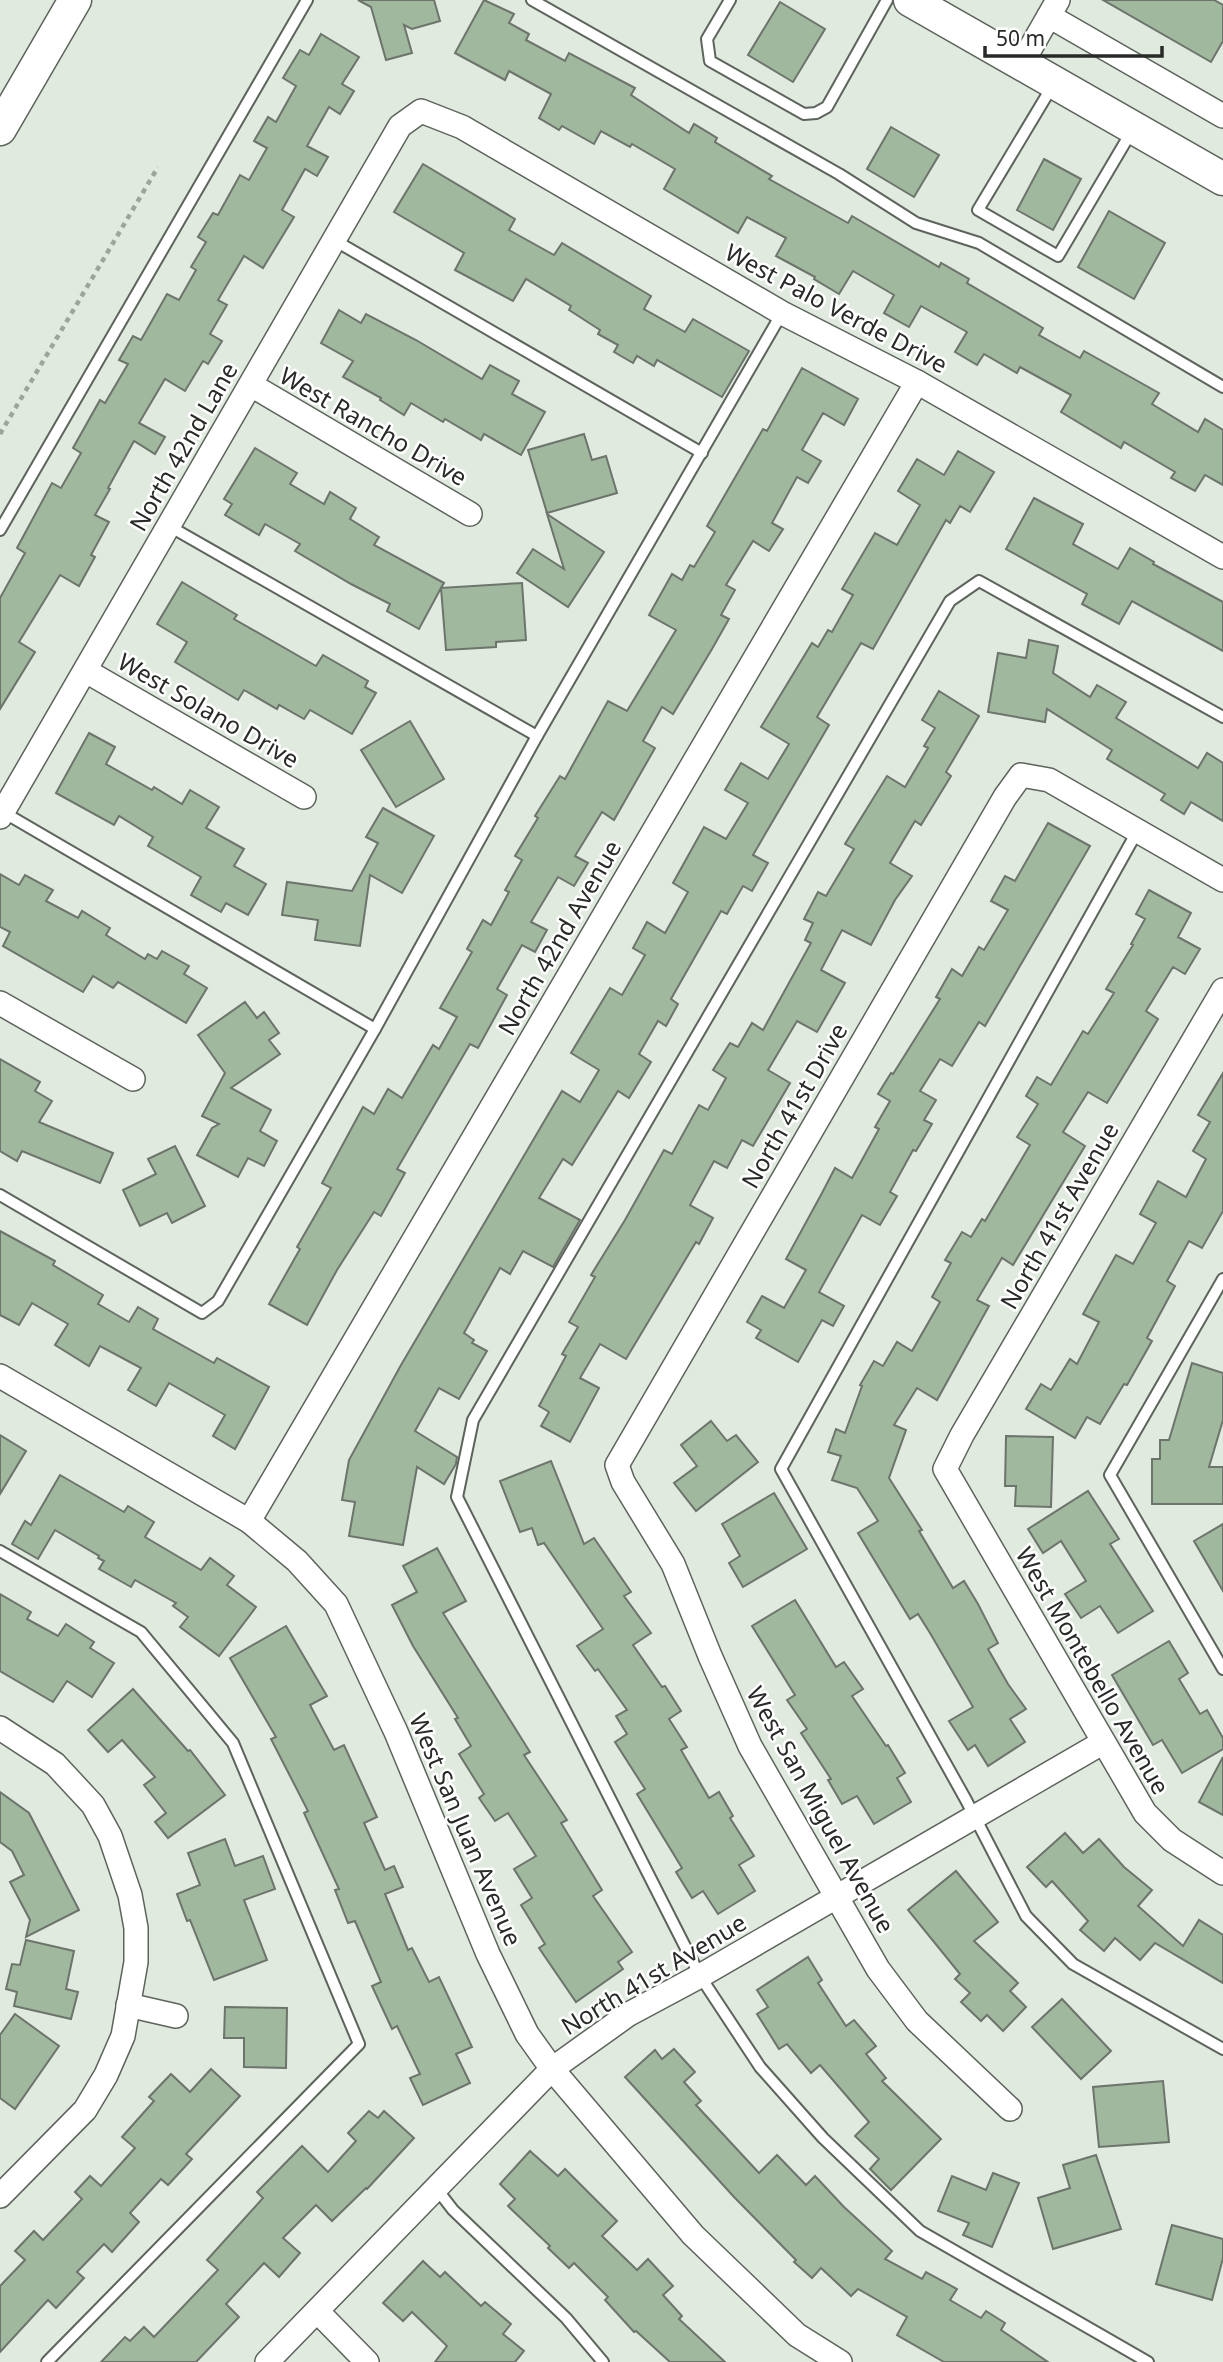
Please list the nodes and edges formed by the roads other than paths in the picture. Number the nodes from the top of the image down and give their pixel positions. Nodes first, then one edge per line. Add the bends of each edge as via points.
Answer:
1 (75, 0) edge
2 (307, 0) edge
3 (532, 0) edge
4 (730, 0) edge
5 (887, 0) edge
6 (910, 0) edge
7 (1054, 8) edge
8 (1022, 63) junction
9 (1055, 82) junction
10 (421, 111) joint
11 (1223, 116) edge
12 (1134, 128) junction
13 (0, 129) edge
14 (1223, 179) edge
15 (334, 240) junction
16 (782, 313) junction
17 (917, 382) junction
18 (251, 385) junction
19 (1223, 387) edge
20 (702, 453) junction
21 (470, 513) dead end
22 (169, 526) junction
23 (0, 530) edge
24 (1223, 557) edge
25 (86, 671) junction
26 (1223, 717) edge
27 (537, 736) junction
28 (304, 797) dead end
29 (1, 814) edge
30 (1138, 830) junction
31 (1223, 880) edge
32 (1223, 990) edge
33 (0, 1003) edge
34 (375, 1029) junction
35 (133, 1079) dead end
36 (0, 1195) edge
37 (1223, 1279) edge
38 (0, 1376) edge
39 (617, 1465) joint
40 (945, 1469) joint
41 (249, 1521) junction
42 (0, 1551) edge
43 (1223, 1669) edge
44 (0, 1728) edge
45 (1102, 1743) junction
46 (975, 1816) junction
47 (1223, 1873) edge
48 (836, 1897) junction
49 (700, 1976) junction
50 (128, 2004) junction
51 (176, 2016) dead end
52 (1223, 2049) edge
53 (552, 2069) junction
54 (1010, 2109) dead end
55 (436, 2188) junction
56 (0, 2196) edge
57 (317, 2311) junction
58 (47, 2362) edge
59 (267, 2362) edge
60 (367, 2362) edge
61 (603, 2362) edge
62 (840, 2362) edge
63 (1148, 2362) edge

1 - 13 main road
2 - 23 lane
3 - 19 lane via 839,174 916,223 979,243
4 - 5 lane via 707,39 710,61 804,114 827,107
6 - 8 main road
7 - 8 street
7 - 11 street
8 - 9 main road
9 - 12 main road
9 - 12 lane via 978,210 1058,256
10 - 15 street, North 42nd Lane via 400,126
10 - 16 street, West Palo Verde Drive via 462,127
12 - 14 main road
15 - 18 street, North 42nd Lane
15 - 20 lane
16 - 17 street, West Palo Verde Drive
16 - 20 lane
17 - 24 street, West Palo Verde Drive
17 - 41 street, North 42nd Avenue
18 - 21 street, West Rancho Drive
18 - 22 street, North 42nd Lane
20 - 27 lane
22 - 25 street, North 42nd Lane
22 - 27 lane
25 - 28 street, West Solano Drive
25 - 29 street, North 42nd Lane
26 - 49 lane via 979,580 950,601 474,1420 457,1497
27 - 34 lane
29 - 34 lane
30 - 31 street
30 - 39 street, North 41st Drive via 1049,780 1021,775
30 - 46 lane via 780,1469
32 - 40 street, North 41st Avenue
33 - 35 street
34 - 36 lane via 218,1301 202,1313
37 - 43 lane via 1110,1475
38 - 41 street, West San Juan Avenue
39 - 48 street, West San Miguel Avenue via 673,1564 750,1746
40 - 45 street, West Montebello Avenue
41 - 53 street, West San Juan Avenue via 297,1561 336,1604 396,1732 488,1954 527,2034
42 - 58 lane via 141,1632 233,1743 359,2045
44 - 50 street via 55,1764 93,1805 110,1836 136,1928 136,1962
45 - 46 street, North 41st Avenue
45 - 47 street, West Montebello Avenue via 1144,1813 1172,1840
46 - 48 street, North 41st Avenue
46 - 52 lane via 1026,1916 1073,1964
48 - 49 street, North 41st Avenue
48 - 54 street, West San Miguel Avenue via 878,1969 917,2021
49 - 53 street, North 41st Avenue via 629,2014
49 - 63 lane via 760,2067 824,2138 920,2231
50 - 51 street
50 - 56 street via 123,2036 85,2110
53 - 55 street, North 41st Avenue
53 - 62 street, West San Juan Avenue via 692,2235 797,2334
55 - 57 street, North 41st Avenue
55 - 61 lane via 453,2210 566,2318
57 - 59 street, North 41st Avenue
57 - 60 street

